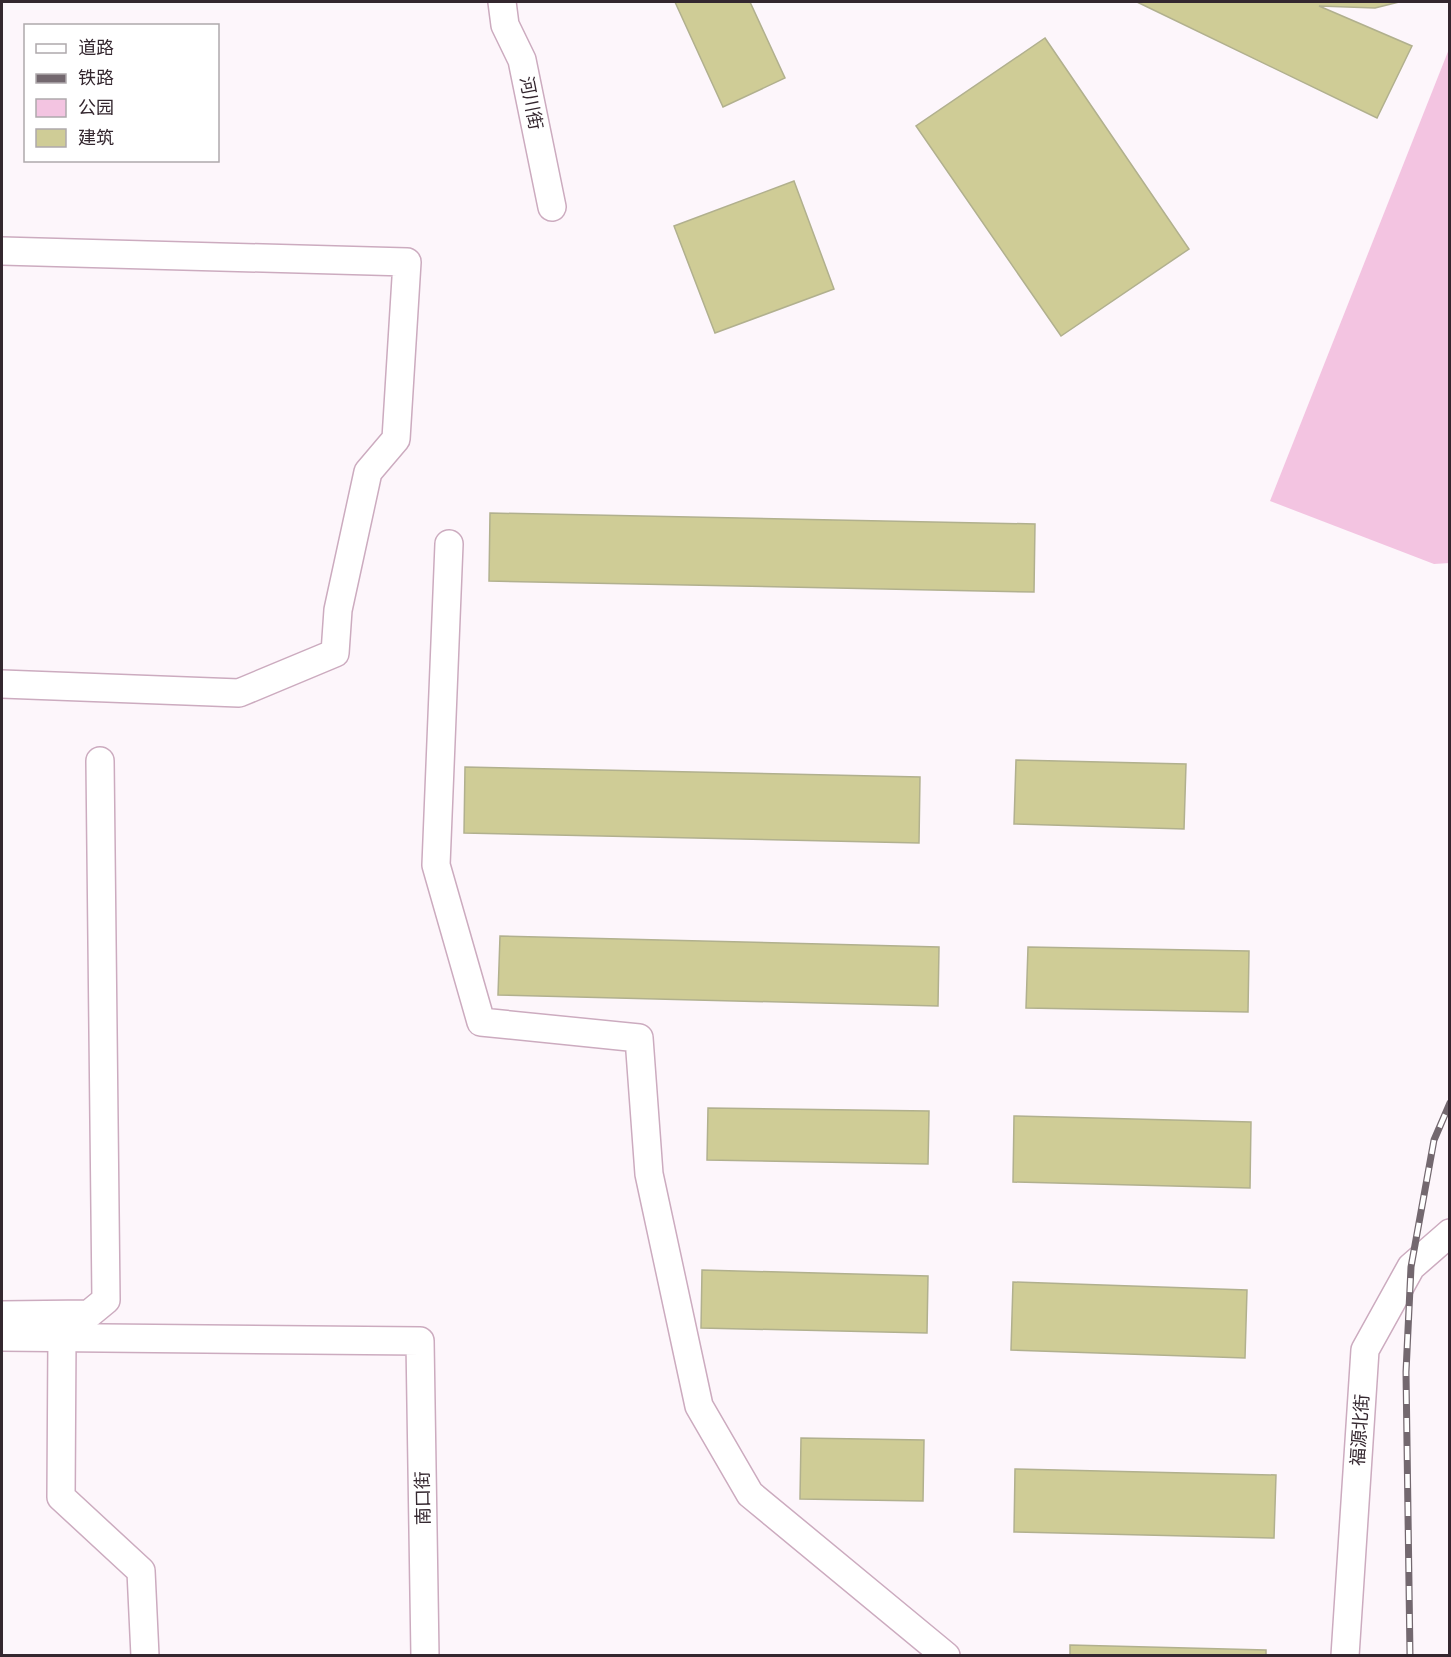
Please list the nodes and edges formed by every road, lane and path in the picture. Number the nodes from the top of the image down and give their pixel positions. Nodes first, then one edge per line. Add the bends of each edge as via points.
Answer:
1 (502, 2) edge
2 (552, 207) dead end
3 (2, 251) edge
4 (449, 544) dead end
5 (2, 684) edge
6 (100, 761) dead end
7 (1449, 1233) edge
8 (2, 1315) edge
9 (2, 1337) edge
10 (62, 1337) junction
11 (145, 1656) edge
12 (425, 1656) edge
13 (946, 1656) edge
14 (1345, 1656) edge

1 - 2 street, 河川街 via 505,25 522,60
3 - 5 street via 407,262 396,439 368,472 338,610 335,653 239,693
4 - 13 street via 436,865 481,1022 639,1038 648,1174 699,1406 750,1494
6 - 8 street via 105,1300 89,1314
7 - 14 street, 福源北街 via 1412,1267 1365,1350
9 - 10 street
10 - 11 street via 61,1497 141,1571
10 - 12 street, 南口街 via 420,1341

